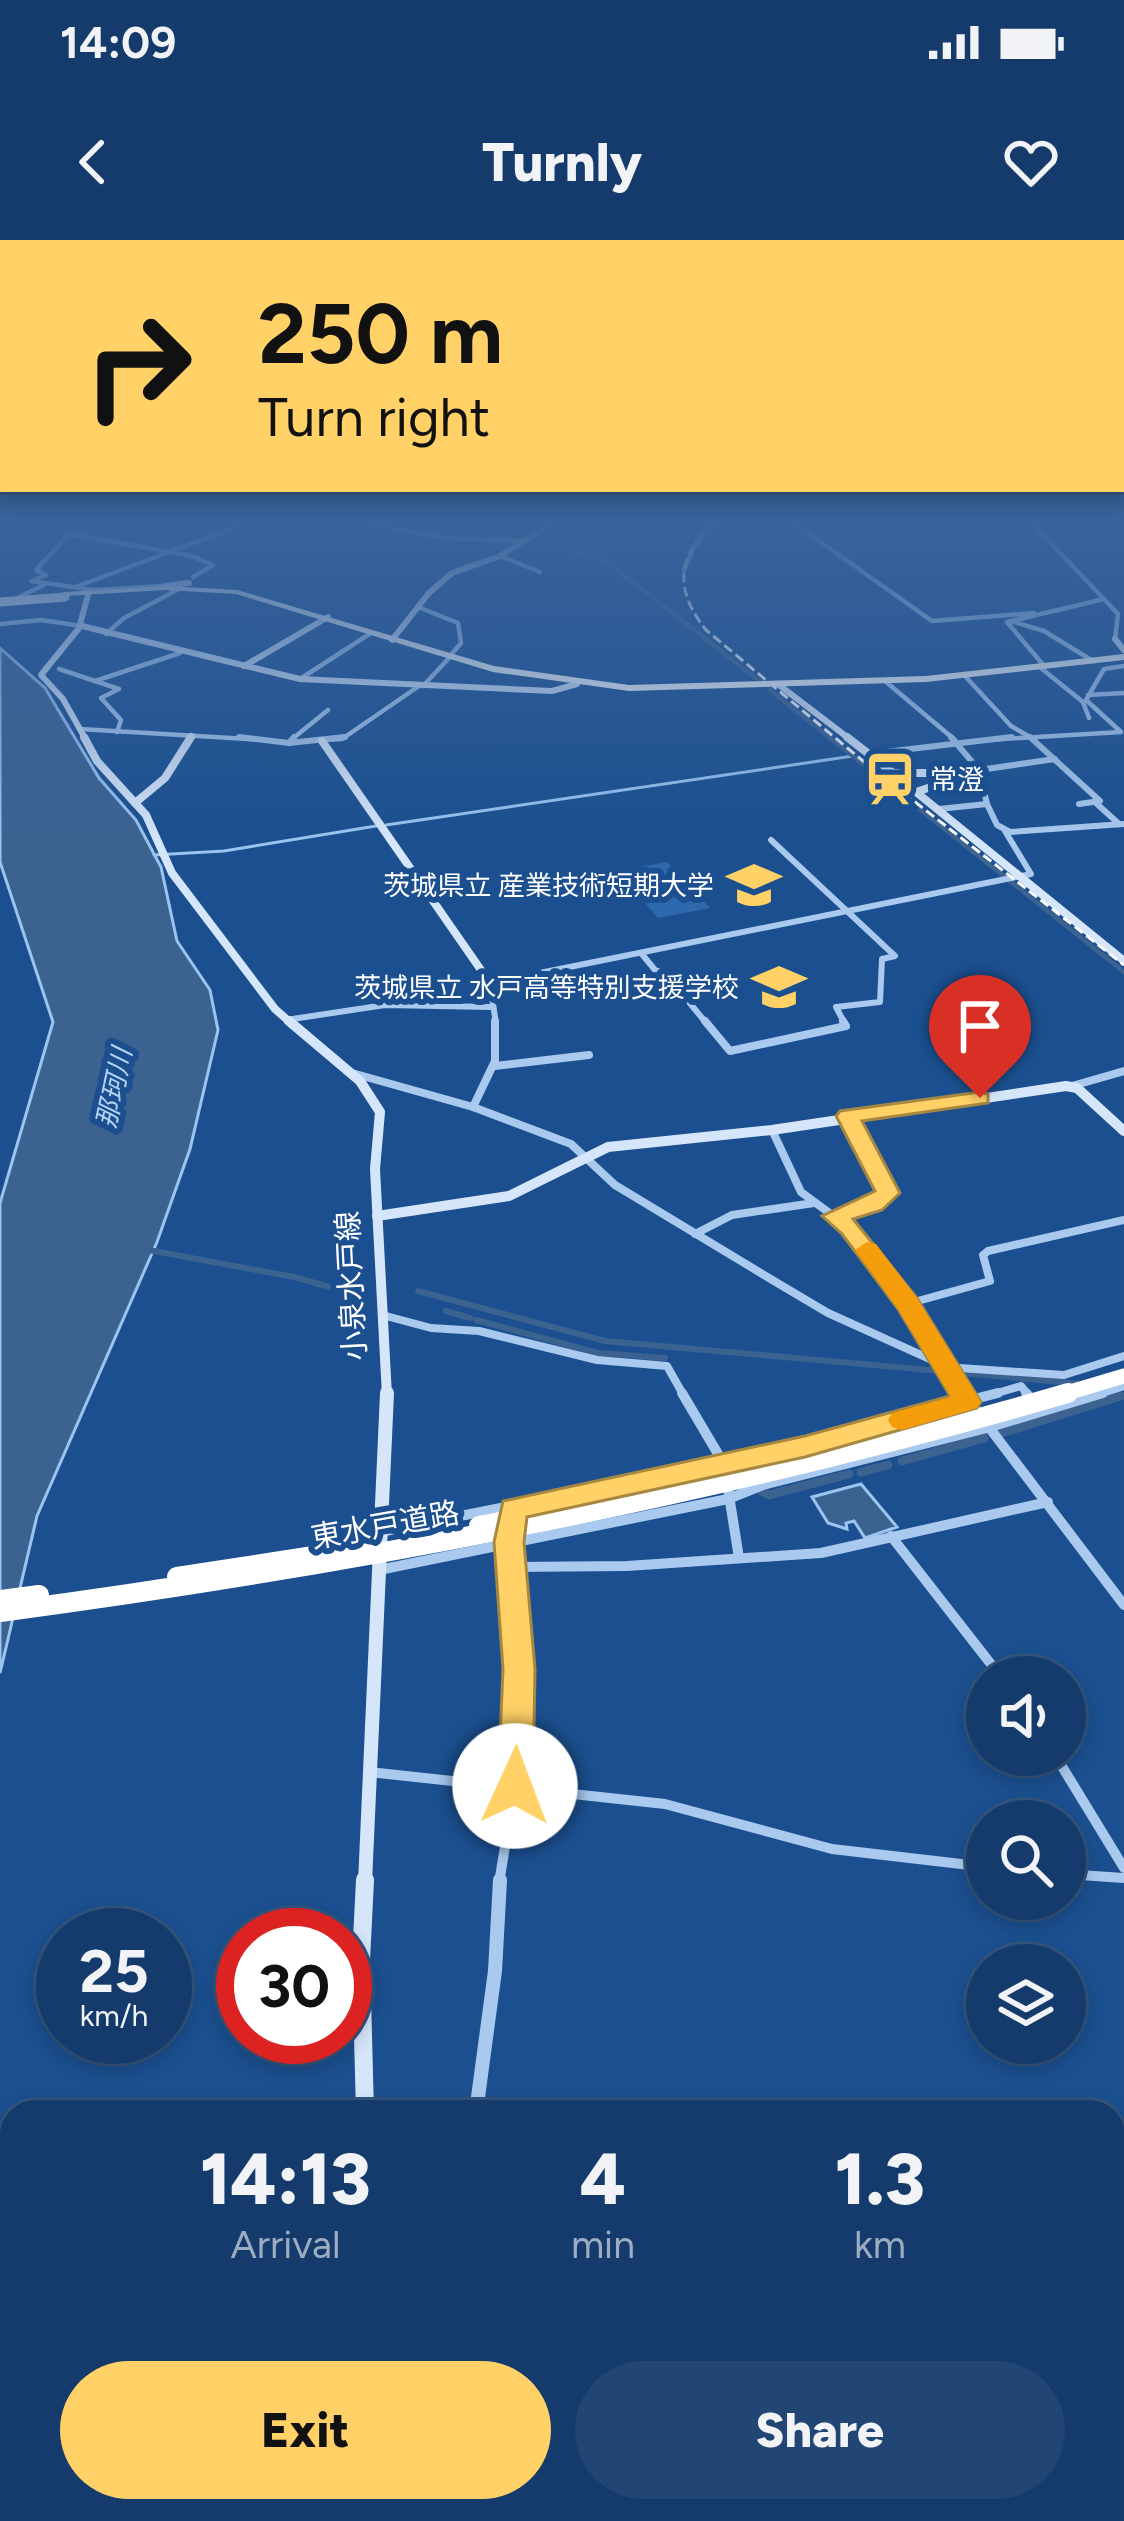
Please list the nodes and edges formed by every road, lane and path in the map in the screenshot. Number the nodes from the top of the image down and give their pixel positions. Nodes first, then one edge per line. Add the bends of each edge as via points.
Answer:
1 (79, 629) edge
2 (92, 629) edge
3 (111, 629) edge
4 (307, 629) edge
5 (360, 629) edge
6 (361, 629) edge
7 (402, 629) edge
8 (459, 629) edge
9 (1012, 629) edge
10 (1039, 629) edge
11 (1116, 629) edge
12 (370, 633) junction
13 (106, 634) junction
14 (1115, 639) joint
15 (394, 640) junction
16 (180, 653) junction
17 (449, 657) junction
18 (1124, 658) edge
19 (1093, 661) junction
20 (243, 667) junction
21 (1043, 668) junction
22 (59, 670) dead end
23 (967, 677) junction
24 (300, 679) junction
25 (94, 681) junction
26 (886, 682) junction
27 (576, 685) junction
28 (421, 686) junction
29 (781, 687) junction
30 (1124, 694) edge
31 (1086, 700) junction
32 (328, 710) dead end
33 (1089, 718) dead end
34 (80, 729) junction
35 (117, 732) junction
36 (1123, 733) edge
37 (191, 737) junction
38 (1031, 737) junction
39 (322, 742) junction
40 (289, 743) junction
41 (959, 744) junction
42 (868, 754) junction
43 (1055, 759) junction
44 (978, 771) junction
45 (910, 773) junction
46 (935, 777) junction
47 (923, 787) junction
48 (135, 803) junction
49 (1096, 803) junction
50 (987, 804) junction
51 (1079, 804) dead end
52 (939, 809) junction
53 (1122, 824) edge
54 (1005, 831) junction
55 (771, 840) dead end
56 (1012, 879) junction
57 (847, 911) junction
58 (641, 953) junction
59 (1124, 961) edge
60 (490, 983) junction
61 (490, 1007) junction
62 (286, 1020) junction
63 (590, 1054) dead end
64 (495, 1066) junction
65 (1124, 1070) edge
66 (352, 1073) junction
67 (1072, 1086) junction
68 (473, 1107) junction
69 (848, 1116) junction
70 (772, 1130) junction
71 (1124, 1131) edge
72 (584, 1153) junction
73 (814, 1203) junction
74 (377, 1216) junction
75 (834, 1216) junction
76 (1124, 1220) edge
77 (695, 1234) junction
78 (908, 1304) junction
79 (386, 1316) junction
80 (1123, 1364) edge
81 (946, 1369) junction
82 (1124, 1386) edge
83 (968, 1402) junction
84 (1042, 1411) junction
85 (987, 1428) junction
86 (724, 1464) junction
87 (728, 1499) junction
88 (1048, 1502) junction
89 (513, 1509) junction
90 (380, 1532) junction
91 (891, 1536) junction
92 (509, 1542) junction
93 (739, 1558) junction
94 (512, 1567) junction
95 (379, 1570) junction
96 (0, 1600) edge
97 (1124, 1604) edge
98 (0, 1612) edge
99 (984, 1656) edge
100 (369, 1772) junction
101 (1068, 1776) edge
102 (515, 1786) junction
103 (966, 1865) edge
104 (1124, 1868) edge
105 (1086, 1875) edge
106 (1124, 1878) edge
107 (365, 2100) edge
108 (478, 2100) edge

1 - 34 street, 小泉水戸線 via 40,673
2 - 13 street
3 - 13 street
4 - 20 street
5 - 12 highway
6 - 15 highway
7 - 15 street
8 - 17 street via 461,643
9 - 21 street
10 - 19 street
11 - 14 street
12 - 15 highway
12 - 24 street
13 - 16 street
14 - 18 street
15 - 17 highway
16 - 20 street
16 - 25 street
17 - 27 highway
17 - 28 street
18 - 19 highway
18 - 21 highway
18 - 31 street via 1104,669
19 - 21 highway
20 - 24 street
21 - 23 highway
21 - 31 street
22 - 25 street
23 - 26 highway
23 - 38 street
24 - 28 street
25 - 35 street via 119,689 101,698 122,720
26 - 29 highway
26 - 41 street
27 - 28 street
27 - 29 highway
28 - 39 street via 350,737
29 - 42 street
30 - 31 street
31 - 33 street
31 - 36 street
32 - 40 street
34 - 35 street
34 - 48 street, 小泉水戸線
35 - 37 street
36 - 38 street
37 - 40 street
37 - 48 street via 165,778
38 - 41 street
38 - 43 street
39 - 40 street
39 - 60 street
41 - 42 street
41 - 44 street
42 - 45 street via 893,773
43 - 44 street
43 - 49 street
44 - 46 street
44 - 50 street
45 - 46 street
45 - 47 street
46 - 47 street via 940,784
47 - 52 street via 916,791
48 - 62 street, 小泉水戸線 via 172,874
49 - 51 street
49 - 53 street
50 - 52 street
50 - 54 street
52 - 56 street
53 - 54 street
54 - 56 street via 1032,873
55 - 57 street
56 - 57 street
56 - 59 street
57 - 58 street
57 - 58 street via 895,956 882,959 880,1002 836,1007 846,1026 730,1052
58 - 60 street
60 - 61 street
61 - 62 street via 385,1005
61 - 64 street via 502,1046
62 - 66 street, 小泉水戸線
63 - 64 street
64 - 68 street
65 - 67 street
66 - 68 street
66 - 74 street, 小泉水戸線 via 380,1112
67 - 69 street
67 - 71 street
68 - 72 street
69 - 70 street
69 - 75 street via 888,1193
70 - 72 street
70 - 73 street via 796,1184
72 - 74 street via 509,1196
72 - 77 street via 615,1185
73 - 75 street
73 - 77 street via 732,1215
74 - 79 street, 小泉水戸線
75 - 78 street
76 - 78 street via 988,1251 990,1281
77 - 81 street via 828,1313
78 - 81 street
79 - 86 street via 598,1360 668,1366
79 - 90 street, 小泉水戸線
80 - 81 street via 1064,1375
80 - 96 highway, 東水戸道路, bridge via 875,1437 596,1503 299,1559
80 - 98 highway, 東水戸道路, bridge via 883,1446 620,1510 302,1570
81 - 83 street
82 - 84 street
83 - 84 street via 1021,1386
83 - 85 street
83 - 86 street
84 - 85 street
85 - 87 street
85 - 88 street
86 - 87 street
86 - 89 street
87 - 92 street
87 - 93 street
88 - 91 street
88 - 97 street
89 - 90 street
89 - 92 street
90 - 95 street, 小泉水戸線
91 - 93 street via 821,1553
91 - 99 street
92 - 94 street
92 - 95 street
93 - 94 street
94 - 102 street
95 - 100 street, 小泉水戸線
100 - 102 street
100 - 107 street, 小泉水戸線
101 - 104 street
102 - 103 street via 665,1804 832,1849
102 - 108 street
105 - 106 street

